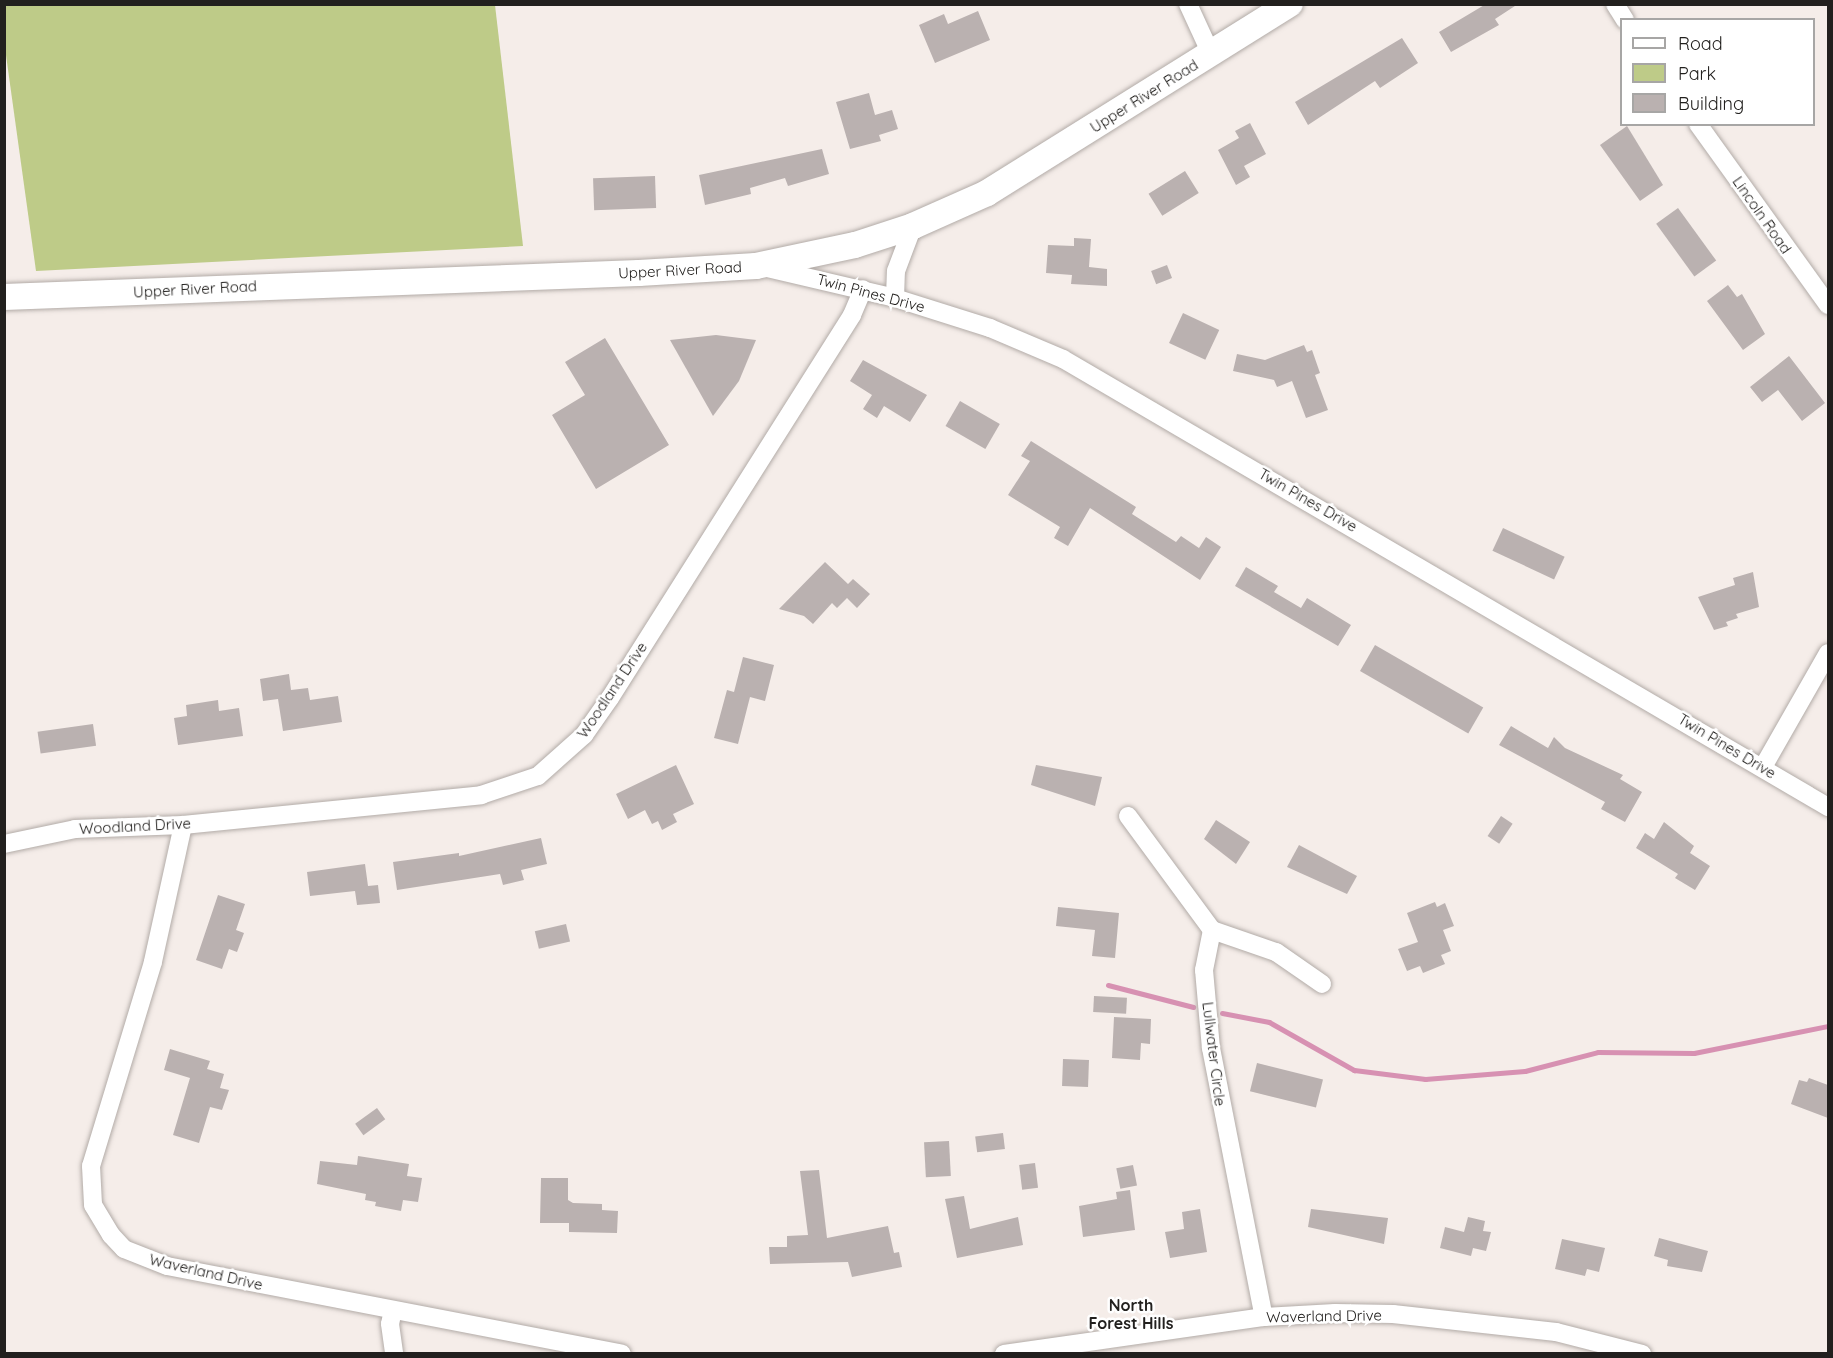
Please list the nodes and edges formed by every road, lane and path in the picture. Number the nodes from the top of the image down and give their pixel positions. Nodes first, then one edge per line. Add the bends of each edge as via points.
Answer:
1 (1188, 4) edge
2 (1290, 4) edge
3 (1615, 4) edge
4 (1624, 18) edge
5 (1211, 54) junction
6 (1699, 126) edge
7 (913, 226) junction
8 (756, 266) junction
9 (863, 289) junction
10 (4, 297) edge
11 (895, 298) junction
12 (1828, 305) edge
13 (1828, 653) edge
14 (1763, 767) junction
15 (1828, 807) edge
16 (1128, 816) dead end
17 (183, 825) junction
18 (4, 844) edge
19 (1212, 930) junction
20 (1322, 984) dead end
21 (393, 1310) junction
22 (1264, 1317) junction
23 (394, 1353) edge
24 (622, 1353) edge
25 (1004, 1353) edge
26 (1642, 1353) edge

1 - 5 street
2 - 5 street, Upper River Road
3 - 4 street
5 - 7 street, Upper River Road via 987,193
6 - 12 street, Lincoln Road
7 - 8 street, Upper River Road via 855,245
7 - 11 street via 896,271
8 - 9 street, Twin Pines Drive
8 - 10 street, Upper River Road
9 - 11 street, Twin Pines Drive
9 - 17 street, Woodland Drive via 852,315 610,698 558,762 521,785 481,795
11 - 14 street, Twin Pines Drive via 990,328 1063,359
13 - 14 street
14 - 15 street, Twin Pines Drive
16 - 19 street
17 - 18 street, Woodland Drive via 75,829
17 - 21 street, Waverland Drive via 153,962 91,1166 89,1189 98,1217 124,1249 167,1266
19 - 20 street via 1276,952
19 - 22 street, Lullwater Circle via 1204,970 1210,1048
21 - 23 street via 390,1324
21 - 24 street, Waverland Drive
22 - 25 street, Waverland Drive
22 - 26 street, Waverland Drive via 1394,1314 1556,1332

